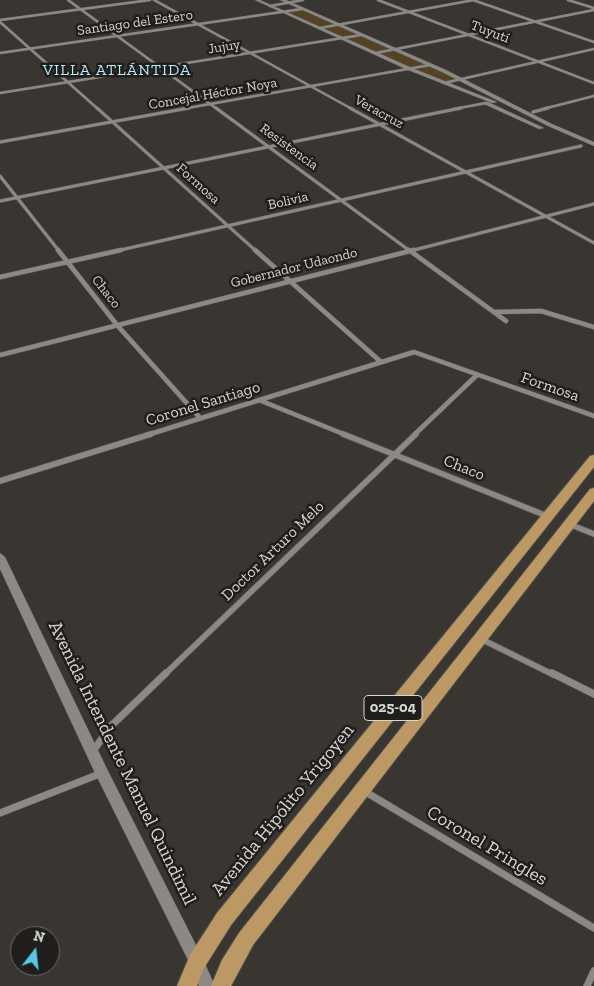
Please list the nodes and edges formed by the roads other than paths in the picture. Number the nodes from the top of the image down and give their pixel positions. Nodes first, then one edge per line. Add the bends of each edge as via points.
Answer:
1 (68, 0) edge
2 (150, 0) edge
3 (154, 0) edge
4 (257, 0) edge
5 (282, 0) edge
6 (304, 0) edge
7 (378, 0) edge
8 (473, 0) edge
9 (568, 0) edge
10 (288, 3) junction
11 (270, 6) junction
12 (81, 9) junction
13 (302, 9) junction
14 (594, 10) edge
15 (284, 12) junction
16 (410, 12) junction
17 (0, 21) edge
18 (536, 22) junction
19 (200, 24) junction
20 (338, 25) junction
21 (320, 28) junction
22 (361, 35) junction
23 (470, 35) junction
24 (118, 36) junction
25 (343, 38) junction
26 (594, 42) edge
27 (29, 49) junction
28 (594, 49) edge
29 (394, 50) junction
30 (0, 53) edge
31 (252, 53) junction
32 (376, 53) junction
33 (539, 61) junction
34 (430, 65) junction
35 (162, 67) junction
36 (410, 69) junction
37 (460, 79) junction
38 (66, 82) junction
39 (594, 82) edge
40 (444, 83) junction
41 (312, 86) junction
42 (462, 91) junction
43 (0, 93) edge
44 (496, 96) junction
45 (594, 96) edge
46 (486, 103) junction
47 (211, 104) junction
48 (532, 112) junction
49 (114, 122) junction
50 (382, 125) junction
51 (550, 125) junction
52 (594, 138) edge
53 (0, 142) edge
54 (594, 144) edge
55 (581, 146) junction
56 (271, 148) junction
57 (594, 152) edge
58 (164, 169) junction
59 (468, 172) junction
60 (0, 176) edge
61 (18, 198) junction
62 (343, 200) junction
63 (0, 201) edge
64 (594, 204) edge
65 (545, 216) junction
66 (228, 226) junction
67 (594, 243) edge
68 (412, 250) junction
69 (68, 262) junction
70 (0, 277) edge
71 (289, 281) junction
72 (495, 312) junction
73 (506, 321) dead end
74 (117, 325) junction
75 (594, 327) edge
76 (414, 352) joint
77 (0, 355) edge
78 (381, 362) junction
79 (477, 375) junction
80 (259, 400) junction
81 (594, 416) edge
82 (200, 418) junction
83 (394, 453) junction
84 (594, 458) edge
85 (0, 481) edge
86 (594, 492) edge
87 (548, 516) junction
88 (569, 524) junction
89 (594, 534) edge
90 (0, 557) edge
91 (3, 570) edge
92 (481, 639) junction
93 (594, 694) edge
94 (93, 751) junction
95 (102, 773) junction
96 (363, 791) junction
97 (0, 813) edge
98 (594, 928) edge
99 (197, 962) junction
100 (594, 971) edge
101 (187, 986) edge
102 (207, 986) edge
103 (220, 986) edge
104 (587, 986) edge

1 - 12 street, Resistencia
2 - 12 street
3 - 19 street, Veracruz
4 - 11 main road
5 - 10 main road
6 - 10 street
7 - 16 street, Tuyutí
8 - 16 street
8 - 18 street
9 - 14 street
10 - 11 street
10 - 13 main road
11 - 15 main road
12 - 17 street
12 - 24 street, Resistencia
13 - 15 street, Santiago del Estero
13 - 20 main road
14 - 18 street
15 - 19 street, Santiago del Estero
15 - 21 main road
16 - 20 street
16 - 23 street, Tuyutí
17 - 27 street, Formosa
18 - 23 street
18 - 26 street
19 - 24 street, Santiago del Estero
19 - 31 street, Veracruz
20 - 21 street
20 - 22 main road
21 - 25 main road
22 - 25 street, Jujuy
22 - 29 main road
23 - 29 street
23 - 33 street, Tuyutí
24 - 27 street, Santiago del Estero
24 - 35 street, Resistencia
25 - 31 street, Jujuy
25 - 32 main road
27 - 30 street, Santiago del Estero
27 - 38 street, Formosa
28 - 33 street
29 - 32 street
29 - 34 main road
31 - 35 street, Jujuy
31 - 41 street, Veracruz
32 - 36 main road
33 - 37 street
33 - 39 street, Tuyutí
34 - 36 street, Concejal Héctor Noya
34 - 37 main road
35 - 38 street, Jujuy
35 - 47 street, Resistencia
36 - 40 main road
36 - 41 street, Concejal Héctor Noya
37 - 40 street
37 - 44 main road
38 - 43 street, Jujuy
38 - 49 street, Formosa
40 - 42 main road
41 - 47 street, Concejal Héctor Noya
41 - 50 street, Veracruz
42 - 46 main road
42 - 51 main road
44 - 48 main road
44 - 51 main road
45 - 48 street
46 - 50 street
46 - 55 main road
47 - 49 street, Concejal Héctor Noya
47 - 56 street, Resistencia
48 - 52 main road
49 - 53 street, Concejal Héctor Noya
49 - 58 street, Formosa
50 - 56 street
50 - 59 street, Veracruz
51 - 54 main road
55 - 57 main road
55 - 59 street, Bolivia
56 - 58 street
56 - 62 street, Resistencia
58 - 61 street
58 - 66 street, Formosa
59 - 62 street, Bolivia
59 - 65 street, Veracruz
60 - 61 street, Chaco
61 - 63 street
61 - 69 street, Chaco
62 - 66 street, Bolivia
62 - 68 street, Resistencia
64 - 65 street, Gobernador Udaondo
65 - 67 street, Veracruz
65 - 68 street, Gobernador Udaondo
66 - 69 street, Bolivia
66 - 71 street, Formosa
68 - 71 street, Gobernador Udaondo
68 - 72 street, Resistencia
69 - 70 street, Bolivia
69 - 74 street, Chaco
71 - 74 street, Gobernador Udaondo
71 - 78 street, Formosa
72 - 73 street, Resistencia
72 - 75 street via 541,311
74 - 77 street, Gobernador Udaondo
74 - 82 street, Chaco
76 - 78 street, Coronel Santiago
76 - 79 street, Formosa
78 - 80 street, Coronel Santiago
79 - 81 street, Formosa
79 - 83 street, Doctor Arturo Melo
80 - 82 street, Coronel Santiago
80 - 83 street, Chaco
82 - 85 street, Coronel Santiago
83 - 87 street, Chaco
83 - 94 street, Doctor Arturo Melo via 111,726
84 - 87 main road, Avenida Hipólito Yrigoyen / 025-04
86 - 88 main road, 025-04
87 - 99 main road, Avenida Hipólito Yrigoyen / 025-04 via 224,919
88 - 89 street
88 - 92 main road, 025-04
90 - 91 main road, Avenida Intendente Manuel Quindimil
91 - 94 main road, Avenida Intendente Manuel Quindimil
92 - 93 street
92 - 96 main road, 025-04
94 - 95 main road, Avenida Intendente Manuel Quindimil
95 - 97 street
95 - 99 main road, Avenida Intendente Manuel Quindimil
96 - 98 street, Coronel Pringles
96 - 103 main road, 025-04 via 246,939
99 - 101 main road, Avenida Hipólito Yrigoyen / 025-04
99 - 102 main road, Avenida Intendente Manuel Quindimil
100 - 104 street

